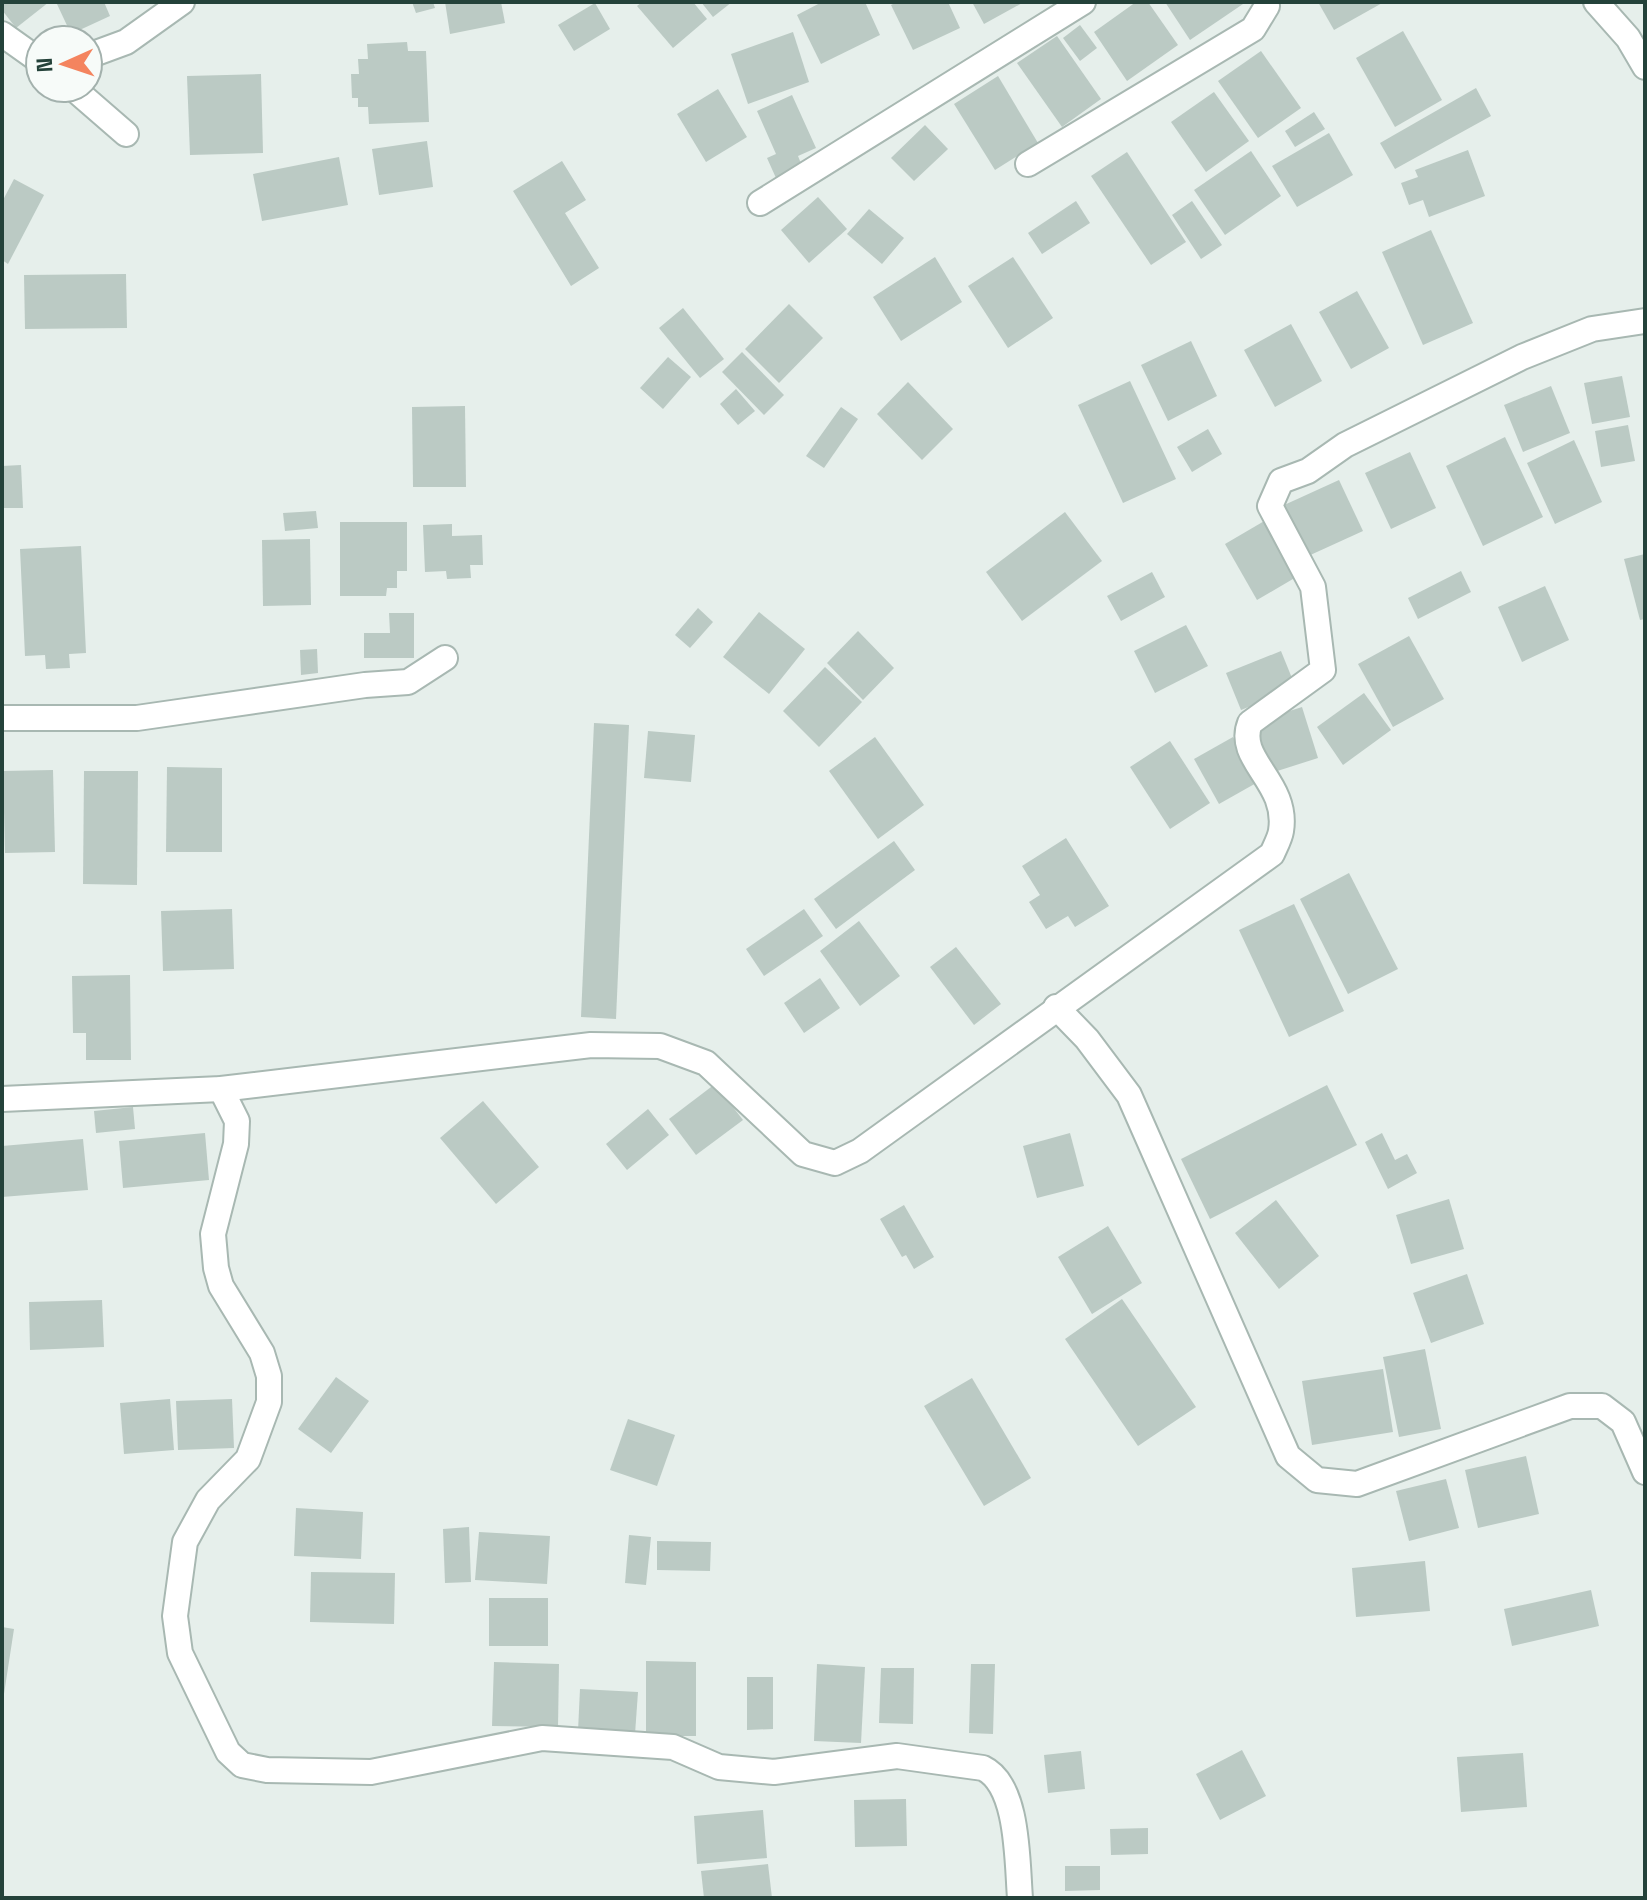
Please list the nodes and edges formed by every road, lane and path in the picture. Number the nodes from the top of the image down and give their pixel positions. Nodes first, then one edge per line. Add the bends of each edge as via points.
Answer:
1 (182, 2) edge
2 (1083, 2) edge
3 (1266, 2) edge
4 (1596, 2) edge
5 (2, 34) edge
6 (24, 50) edge
7 (104, 50) edge
8 (1645, 67) edge
9 (91, 104) edge
10 (126, 134) dead end
11 (1028, 164) dead end
12 (760, 203) dead end
13 (1645, 321) edge
14 (445, 658) dead end
15 (2, 718) edge
16 (1056, 1007) junction
17 (221, 1089) junction
18 (2, 1099) edge
19 (1645, 1472) edge
20 (1020, 1898) edge

1 - 7 street via 126,42
2 - 12 street
3 - 11 street via 1253,29
4 - 8 street
5 - 6 street
9 - 10 street
13 - 16 street via 1592,329 1522,357 1281,481 1270,506 1313,587 1323,670 1250,723 1245,735 1251,756 1279,798 1281,831 1272,854
14 - 15 street via 408,682 137,718
16 - 17 street via 913,1115 835,1163 803,1154 706,1063 660,1046 591,1045
16 - 19 street via 1129,1095 1288,1456 1317,1480 1357,1484 1570,1406 1602,1406 1623,1422
17 - 18 street
17 - 20 street via 237,1121 213,1234 216,1268 221,1286 262,1353 269,1402 248,1459 208,1500 185,1542 175,1616 180,1653 228,1752 242,1765 267,1770 371,1772 542,1738 673,1747 719,1767 774,1772 897,1756 983,1768 993,1773 1009,1800

